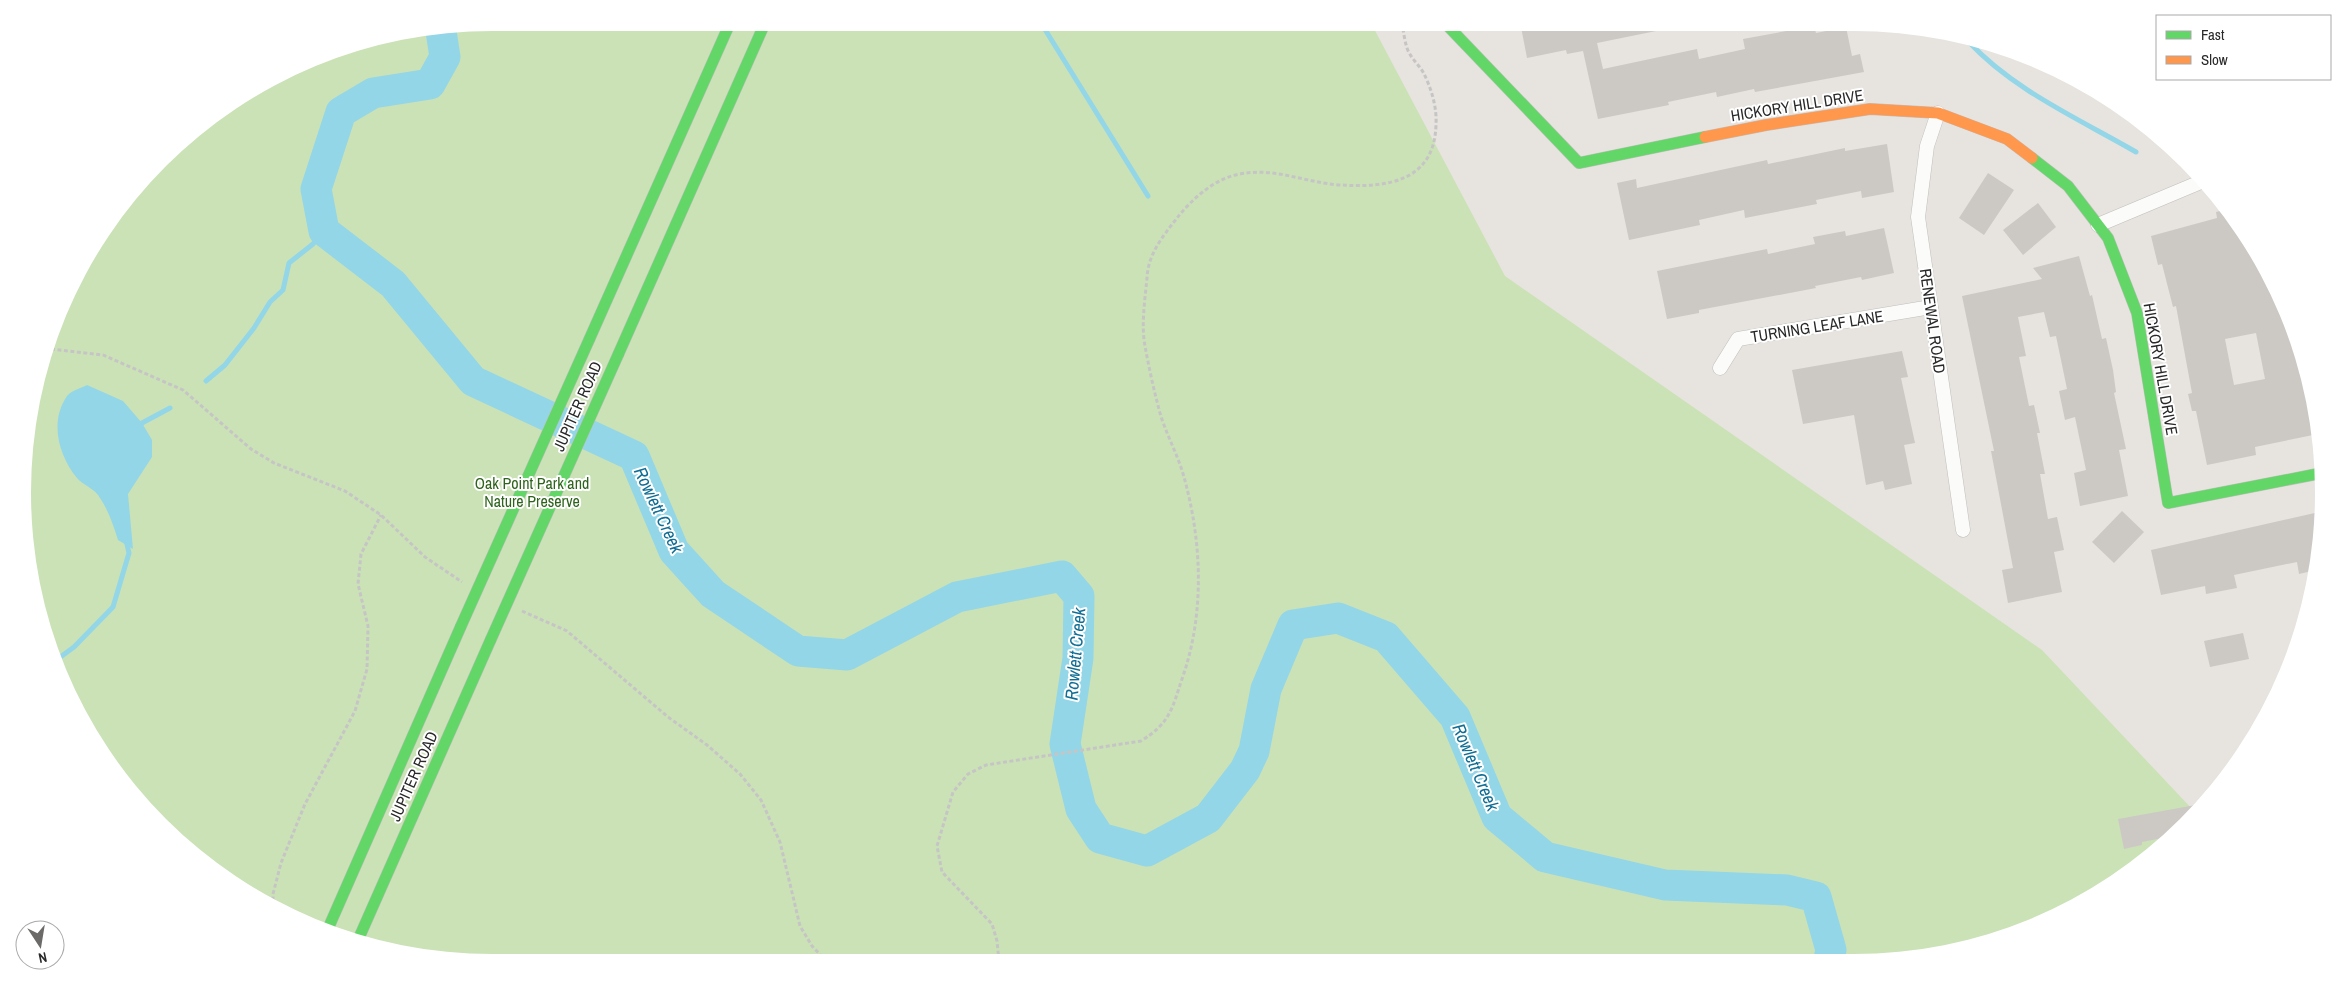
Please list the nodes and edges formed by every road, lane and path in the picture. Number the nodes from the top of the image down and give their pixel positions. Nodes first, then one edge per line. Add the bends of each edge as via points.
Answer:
1 (726, 31) edge
2 (761, 31) edge
3 (1403, 31) edge
4 (1454, 31) edge
5 (1938, 113) junction
6 (2196, 184) edge
7 (2098, 225) junction
8 (1931, 307) junction
9 (1720, 368) dead end
10 (2314, 474) edge
11 (381, 516) dead end
12 (1963, 530) dead end
13 (273, 898) edge
14 (330, 924) edge
15 (361, 934) edge
16 (998, 954) edge

1 - 14 main road, JUPITER ROAD, bridge
2 - 15 main road, JUPITER ROAD, bridge
3 - 16 path via 1407,50 1433,97 1434,142 1425,163 1406,179 1387,184 1340,185 1268,171 1238,174 1218,182 1186,206 1156,245 1147,274 1144,343 1160,413 1192,510 1198,561 1197,615 1190,657 1170,715 1158,731 1141,741 986,765 968,774 953,792 937,846 942,872 992,924
4 - 5 main road, HICKORY HILL DRIVE via 1579,163 1766,125 1870,109
5 - 7 main road, HICKORY HILL DRIVE via 2007,139 2068,186
5 - 8 street, RENEWAL ROAD via 1927,146 1918,217
6 - 7 street
7 - 10 main road, HICKORY HILL DRIVE via 2108,238 2137,313 2168,503
8 - 9 street, TURNING LEAF LANE via 1738,339
8 - 12 street, RENEWAL ROAD
11 - 13 path via 361,554 358,584 368,626 367,669 356,711 305,804 281,863

